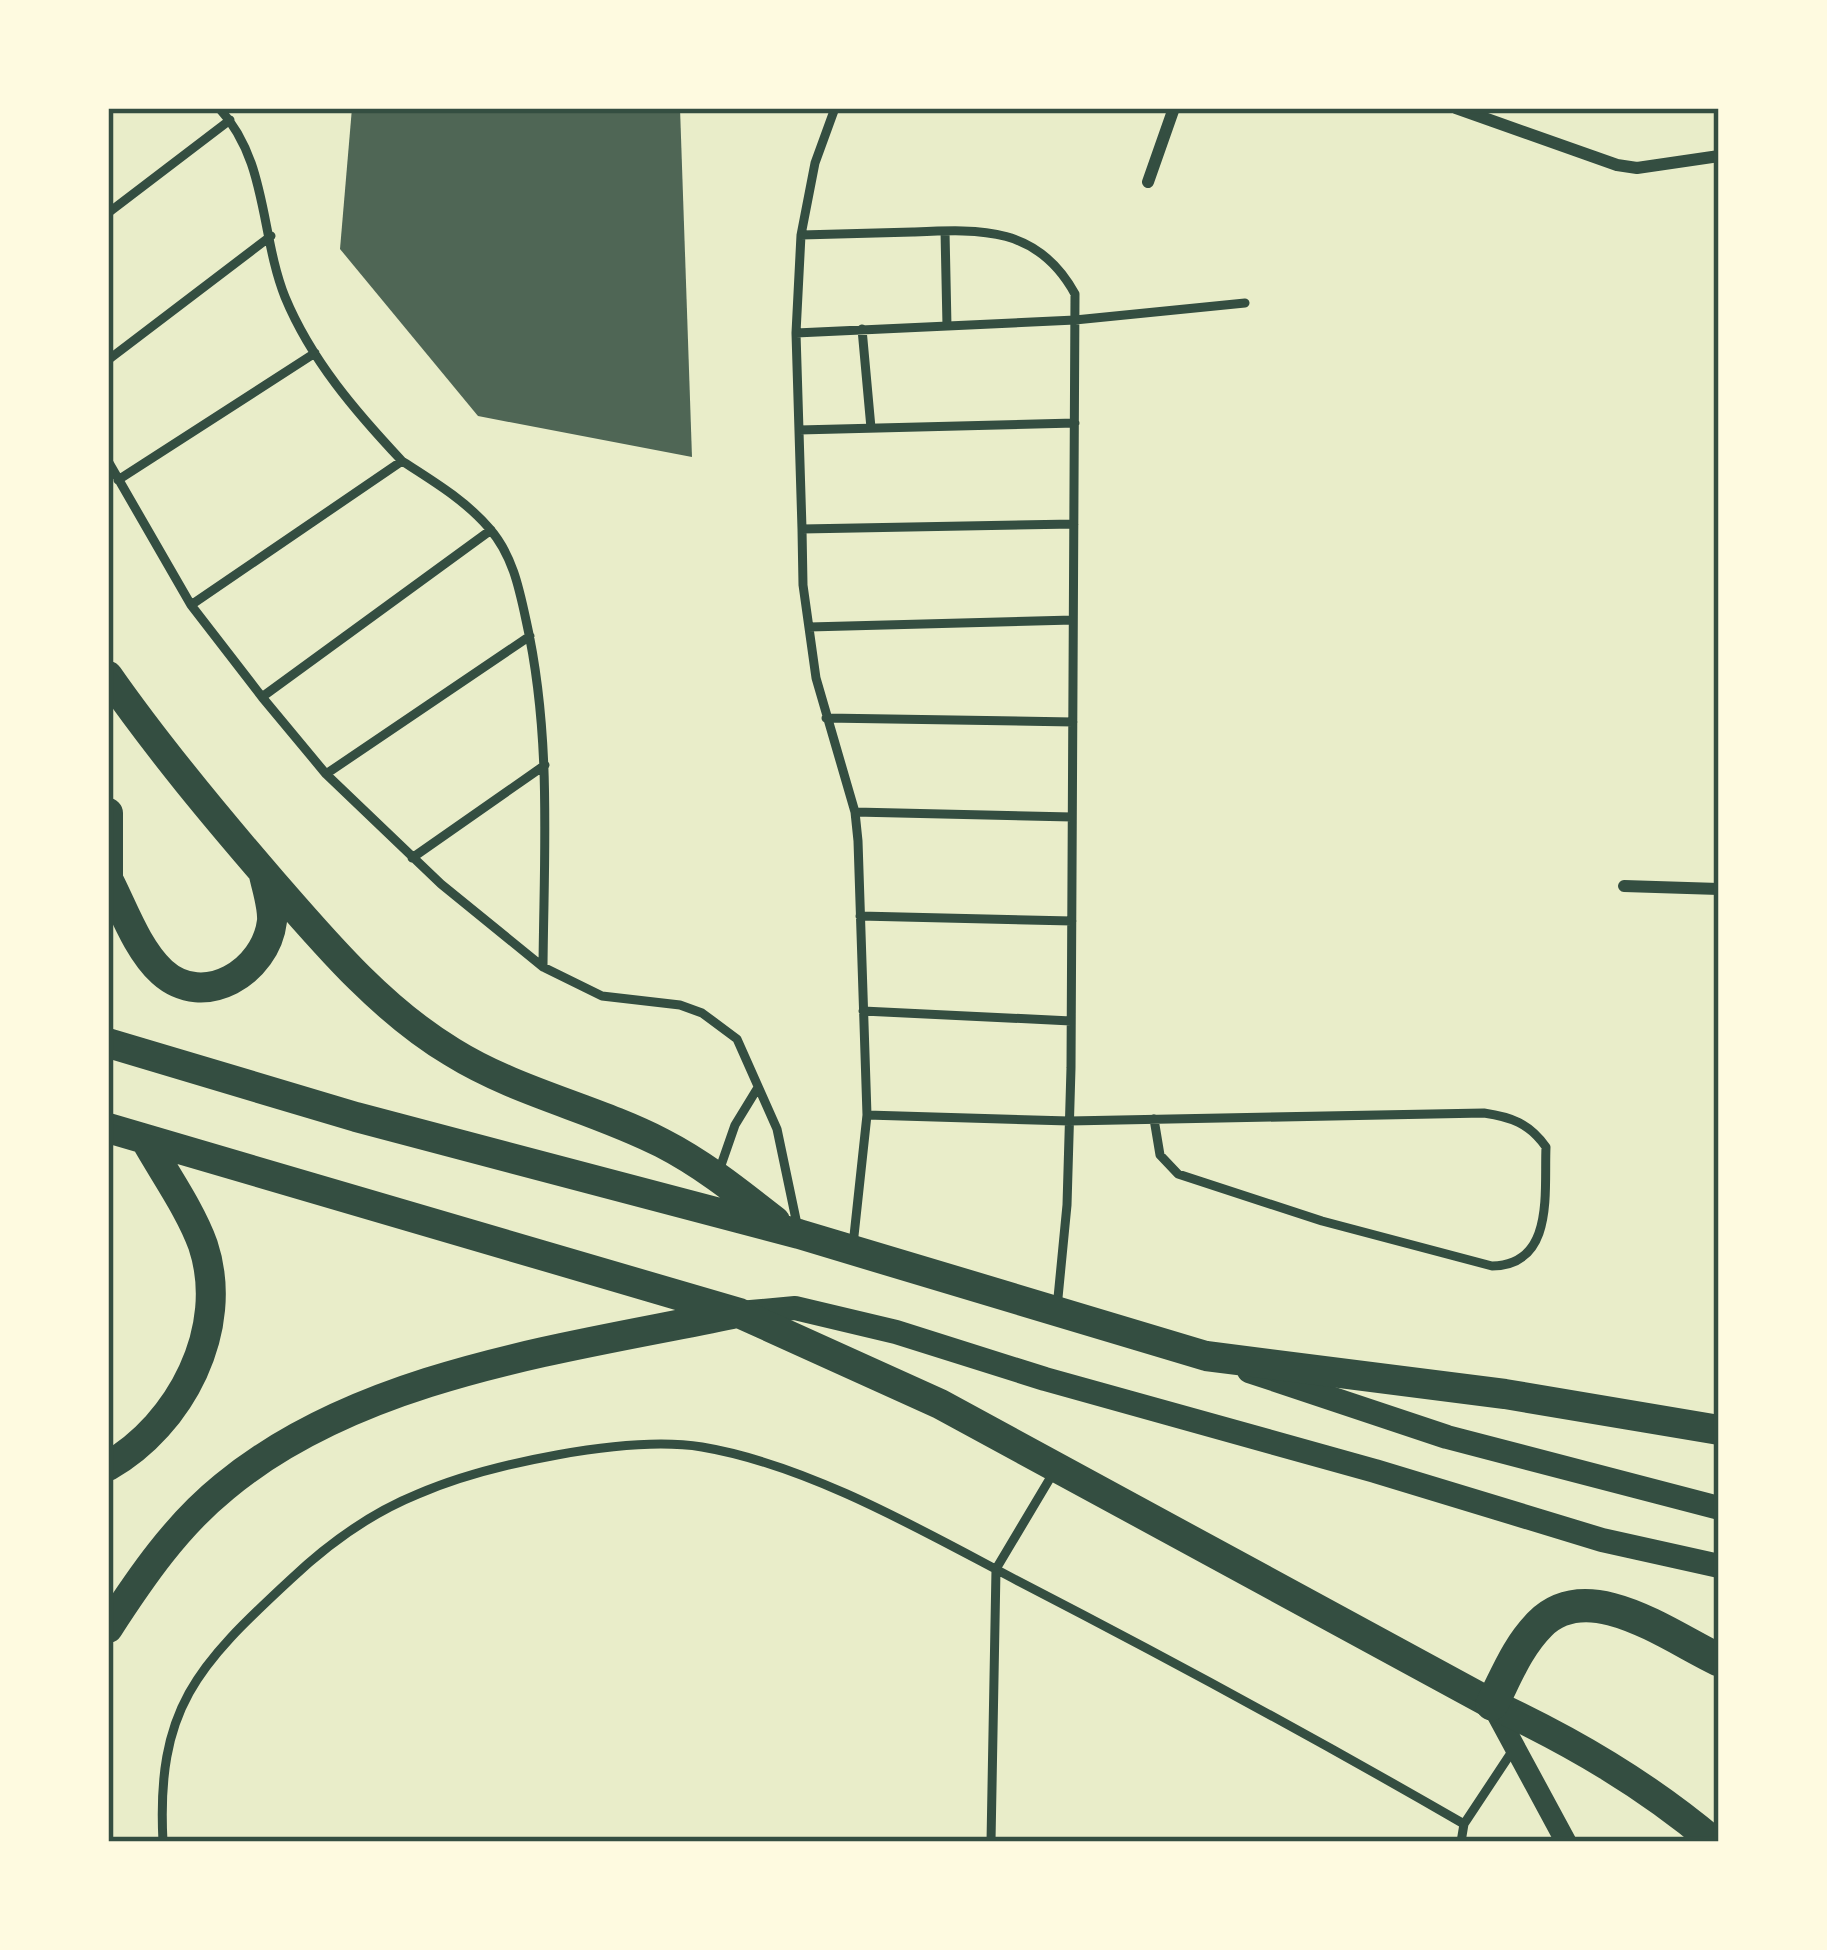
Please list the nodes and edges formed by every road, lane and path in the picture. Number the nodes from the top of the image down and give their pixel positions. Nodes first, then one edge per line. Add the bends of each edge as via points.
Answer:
1 (219, 108) edge
2 (836, 108) edge
3 (1174, 108) edge
4 (1456, 108) edge
5 (230, 120) junction
6 (1719, 156) edge
7 (1148, 182) dead end
8 (108, 212) edge
9 (945, 230) junction
10 (801, 235) junction
11 (271, 236) junction
12 (1245, 303) dead end
13 (1075, 320) junction
14 (947, 326) junction
15 (862, 329) junction
16 (796, 333) junction
17 (314, 353) junction
18 (108, 360) edge
19 (1075, 423) junction
20 (871, 428) junction
21 (799, 430) junction
22 (108, 460) edge
23 (402, 461) junction
24 (118, 480) junction
25 (1074, 524) junction
26 (802, 529) junction
27 (491, 530) junction
28 (191, 605) junction
29 (1073, 620) junction
30 (809, 627) junction
31 (530, 636) junction
32 (108, 676) edge
33 (262, 697) junction
34 (826, 718) junction
35 (1073, 722) junction
36 (545, 765) junction
37 (326, 774) junction
38 (855, 812) junction
39 (108, 813) edge
40 (1072, 817) junction
41 (412, 858) junction
42 (264, 872) junction
43 (109, 885) edge
44 (1624, 886) dead end
45 (1719, 889) edge
46 (860, 916) junction
47 (1072, 921) junction
48 (543, 967) junction
49 (863, 1011) junction
50 (1071, 1021) junction
51 (108, 1043) edge
52 (757, 1089) junction
53 (867, 1115) junction
54 (1154, 1119) junction
55 (1069, 1121) junction
56 (108, 1128) edge
57 (146, 1139) junction
58 (717, 1177) junction
59 (795, 1233) junction
60 (853, 1250) junction
61 (1057, 1309) junction
62 (739, 1313) junction
63 (1206, 1356) junction
64 (1719, 1430) edge
65 (1058, 1465) junction
66 (108, 1466) edge
67 (1719, 1508) edge
68 (1719, 1566) edge
69 (996, 1569) junction
70 (108, 1628) edge
71 (1719, 1660) edge
72 (1492, 1704) junction
73 (1516, 1745) junction
74 (1464, 1823) junction
75 (163, 1842) edge
76 (991, 1842) edge
77 (1461, 1842) edge
78 (1566, 1842) edge
79 (1714, 1842) edge

1 - 5 lane
2 - 10 lane
3 - 7 street
4 - 6 street via 1618,165
5 - 8 lane
5 - 11 lane via 258,180
9 - 10 lane
9 - 13 lane via 983,229 1046,255 1076,294
9 - 14 lane
10 - 16 lane
11 - 17 lane via 284,295
11 - 18 lane
12 - 13 lane
13 - 14 lane
13 - 19 lane
14 - 15 lane
15 - 16 lane
15 - 20 lane
16 - 21 lane
17 - 23 lane
17 - 24 lane
19 - 20 lane
19 - 25 lane
20 - 21 lane
21 - 26 lane
22 - 24 lane
23 - 27 lane
23 - 28 lane
24 - 28 lane
25 - 26 lane
25 - 29 lane
26 - 30 lane
27 - 31 lane via 515,571
27 - 33 lane
28 - 33 lane
29 - 30 lane
29 - 35 lane
30 - 34 lane
31 - 36 lane
31 - 37 lane
32 - 42 main road
33 - 37 lane
34 - 35 lane
34 - 38 lane
35 - 40 lane
36 - 41 lane
36 - 48 lane
37 - 41 lane
38 - 40 lane
38 - 46 lane
39 - 43 main road
40 - 47 lane
41 - 48 lane
42 - 43 main road via 273,918 266,944 223,985 178,983 159,970
42 - 58 main road via 362,980 452,1052 659,1142
44 - 45 street
46 - 47 lane
46 - 49 lane
47 - 50 lane
48 - 52 lane via 602,996 680,1005 719,1022 748,1058
49 - 50 lane
49 - 53 lane
50 - 55 lane
51 - 59 main road
52 - 58 lane
52 - 59 lane via 777,1129
53 - 55 lane
53 - 60 lane
54 - 54 lane via 1509,1117 1546,1147 1542,1231 1522,1258 1492,1265 1322,1222 1178,1174 1160,1155
54 - 55 lane
55 - 61 lane
56 - 57 main road
57 - 62 main road
57 - 66 main road via 202,1245 208,1316 184,1390 158,1428
58 - 59 main road
59 - 60 main road
60 - 61 main road
61 - 63 main road
62 - 65 main road
62 - 68 main road via 795,1308 896,1332 1602,1540
62 - 70 main road via 442,1379 336,1418 222,1488 170,1539
63 - 64 main road
63 - 67 main road via 1447,1437
65 - 69 lane
65 - 72 main road
69 - 74 lane
69 - 75 lane via 886,1512 699,1447 576,1452 419,1493 362,1522 303,1567 206,1667 165,1754
69 - 76 lane
71 - 72 highway via 1618,1612 1578,1605 1558,1610 1529,1636
72 - 73 street
72 - 79 main road via 1622,1772
73 - 74 lane
73 - 78 street
74 - 77 lane

